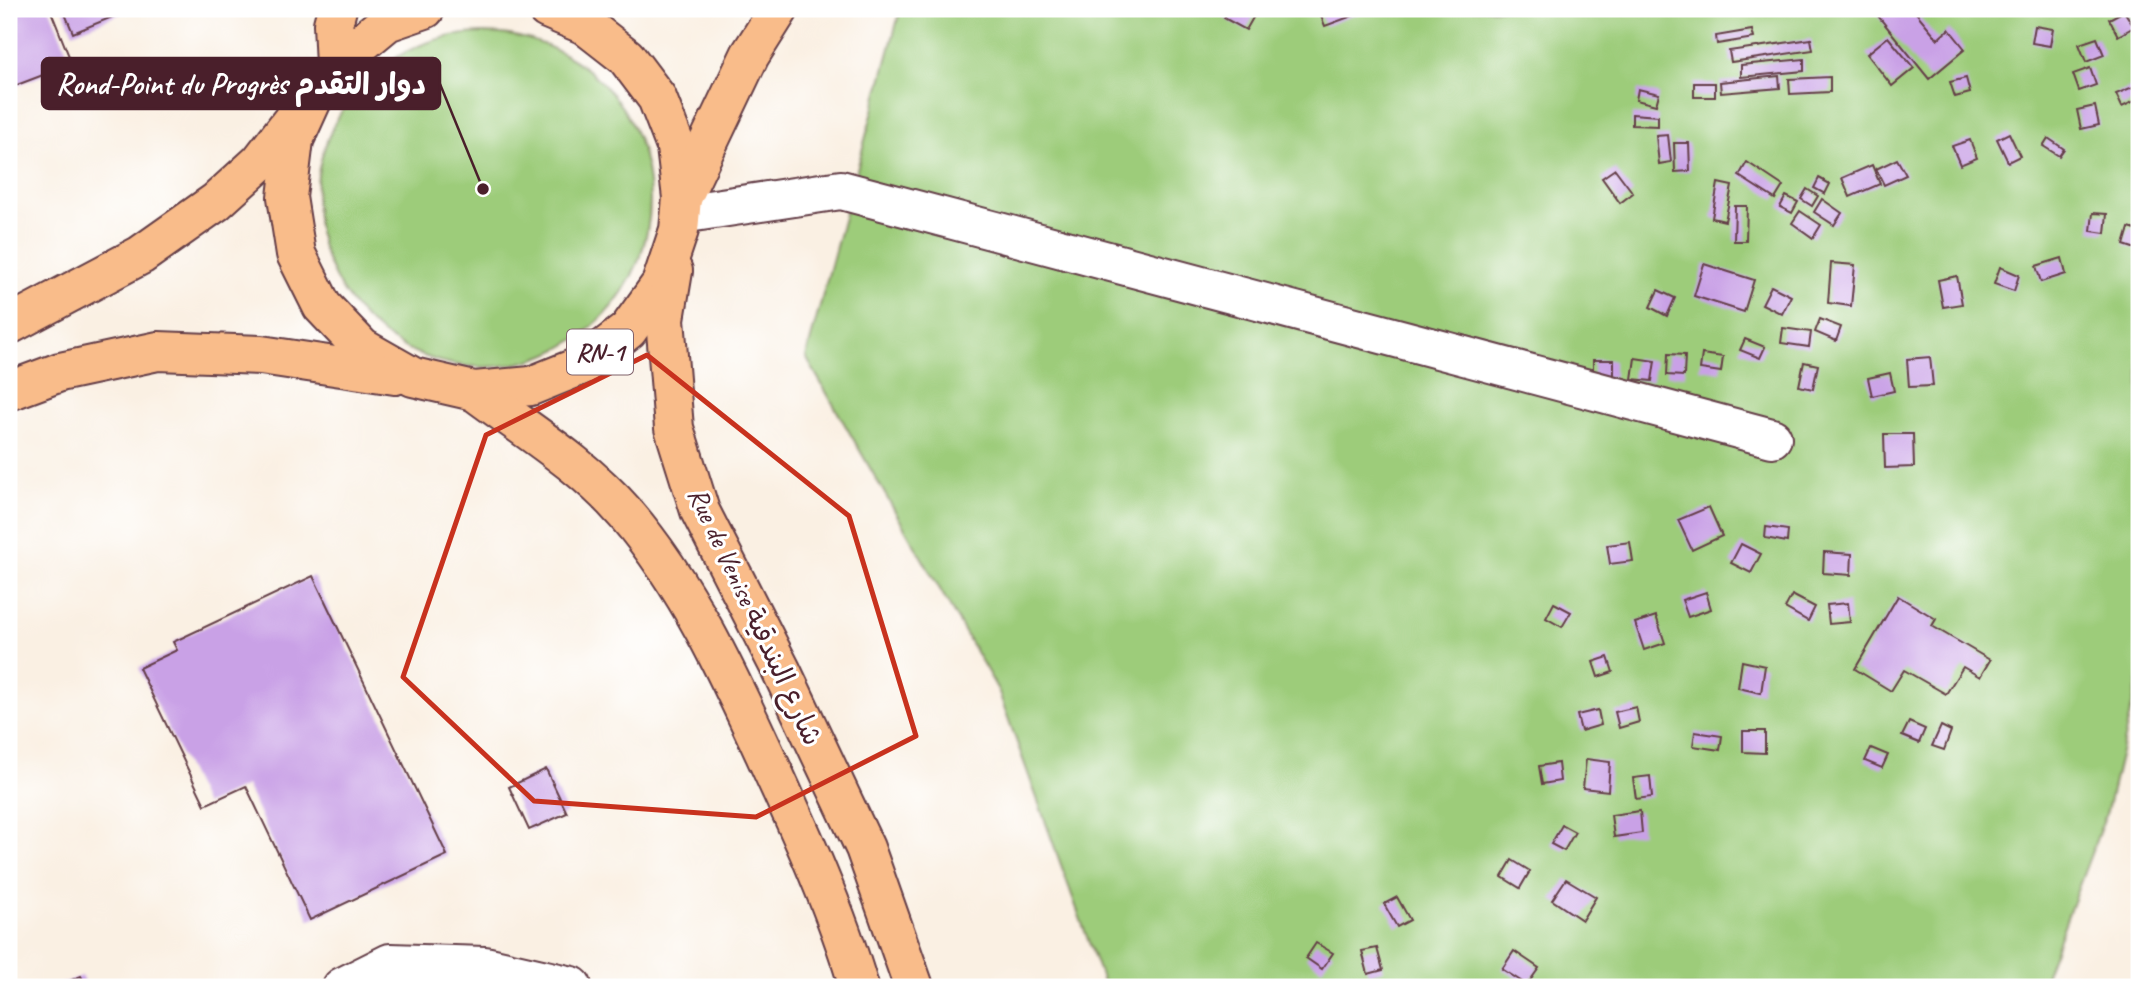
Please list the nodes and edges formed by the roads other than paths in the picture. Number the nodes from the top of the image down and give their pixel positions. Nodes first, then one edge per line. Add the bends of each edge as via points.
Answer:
1 (337, 9) edge
2 (425, 9) edge
3 (547, 9) edge
4 (779, 9) edge
5 (326, 76) junction
6 (681, 214) junction
7 (9, 325) edge
8 (412, 377) junction
9 (9, 391) edge
10 (474, 391) junction
11 (1772, 438) dead end
12 (572, 986) edge
13 (342, 987) edge
14 (859, 987) edge
15 (914, 987) edge

1 - 5 main road
2 - 5 main road, RN-1 via 387,22
3 - 6 main road, RN-1 via 584,25 625,57 657,98 676,147
4 - 6 main road, RN-1 via 750,55
5 - 7 main road, RN-1 via 260,162 216,202 141,256
5 - 8 main road, RN-1 via 294,140 287,197 296,254 330,315 362,348
6 - 10 main road, RN-1 via 661,284 628,330 583,365 531,386
6 - 11 lane via 841,190
6 - 15 main road, Rue de Venise شارع البندقية via 666,319 674,428 700,512 866,848
8 - 9 main road, RN-1 via 261,355 158,351 60,372
8 - 10 main road, RN-1
10 - 14 main road, Rue de Venise شارع البندقية via 575,463 626,514 671,575 739,699 807,845
12 - 13 lane via 485,966 390,963

